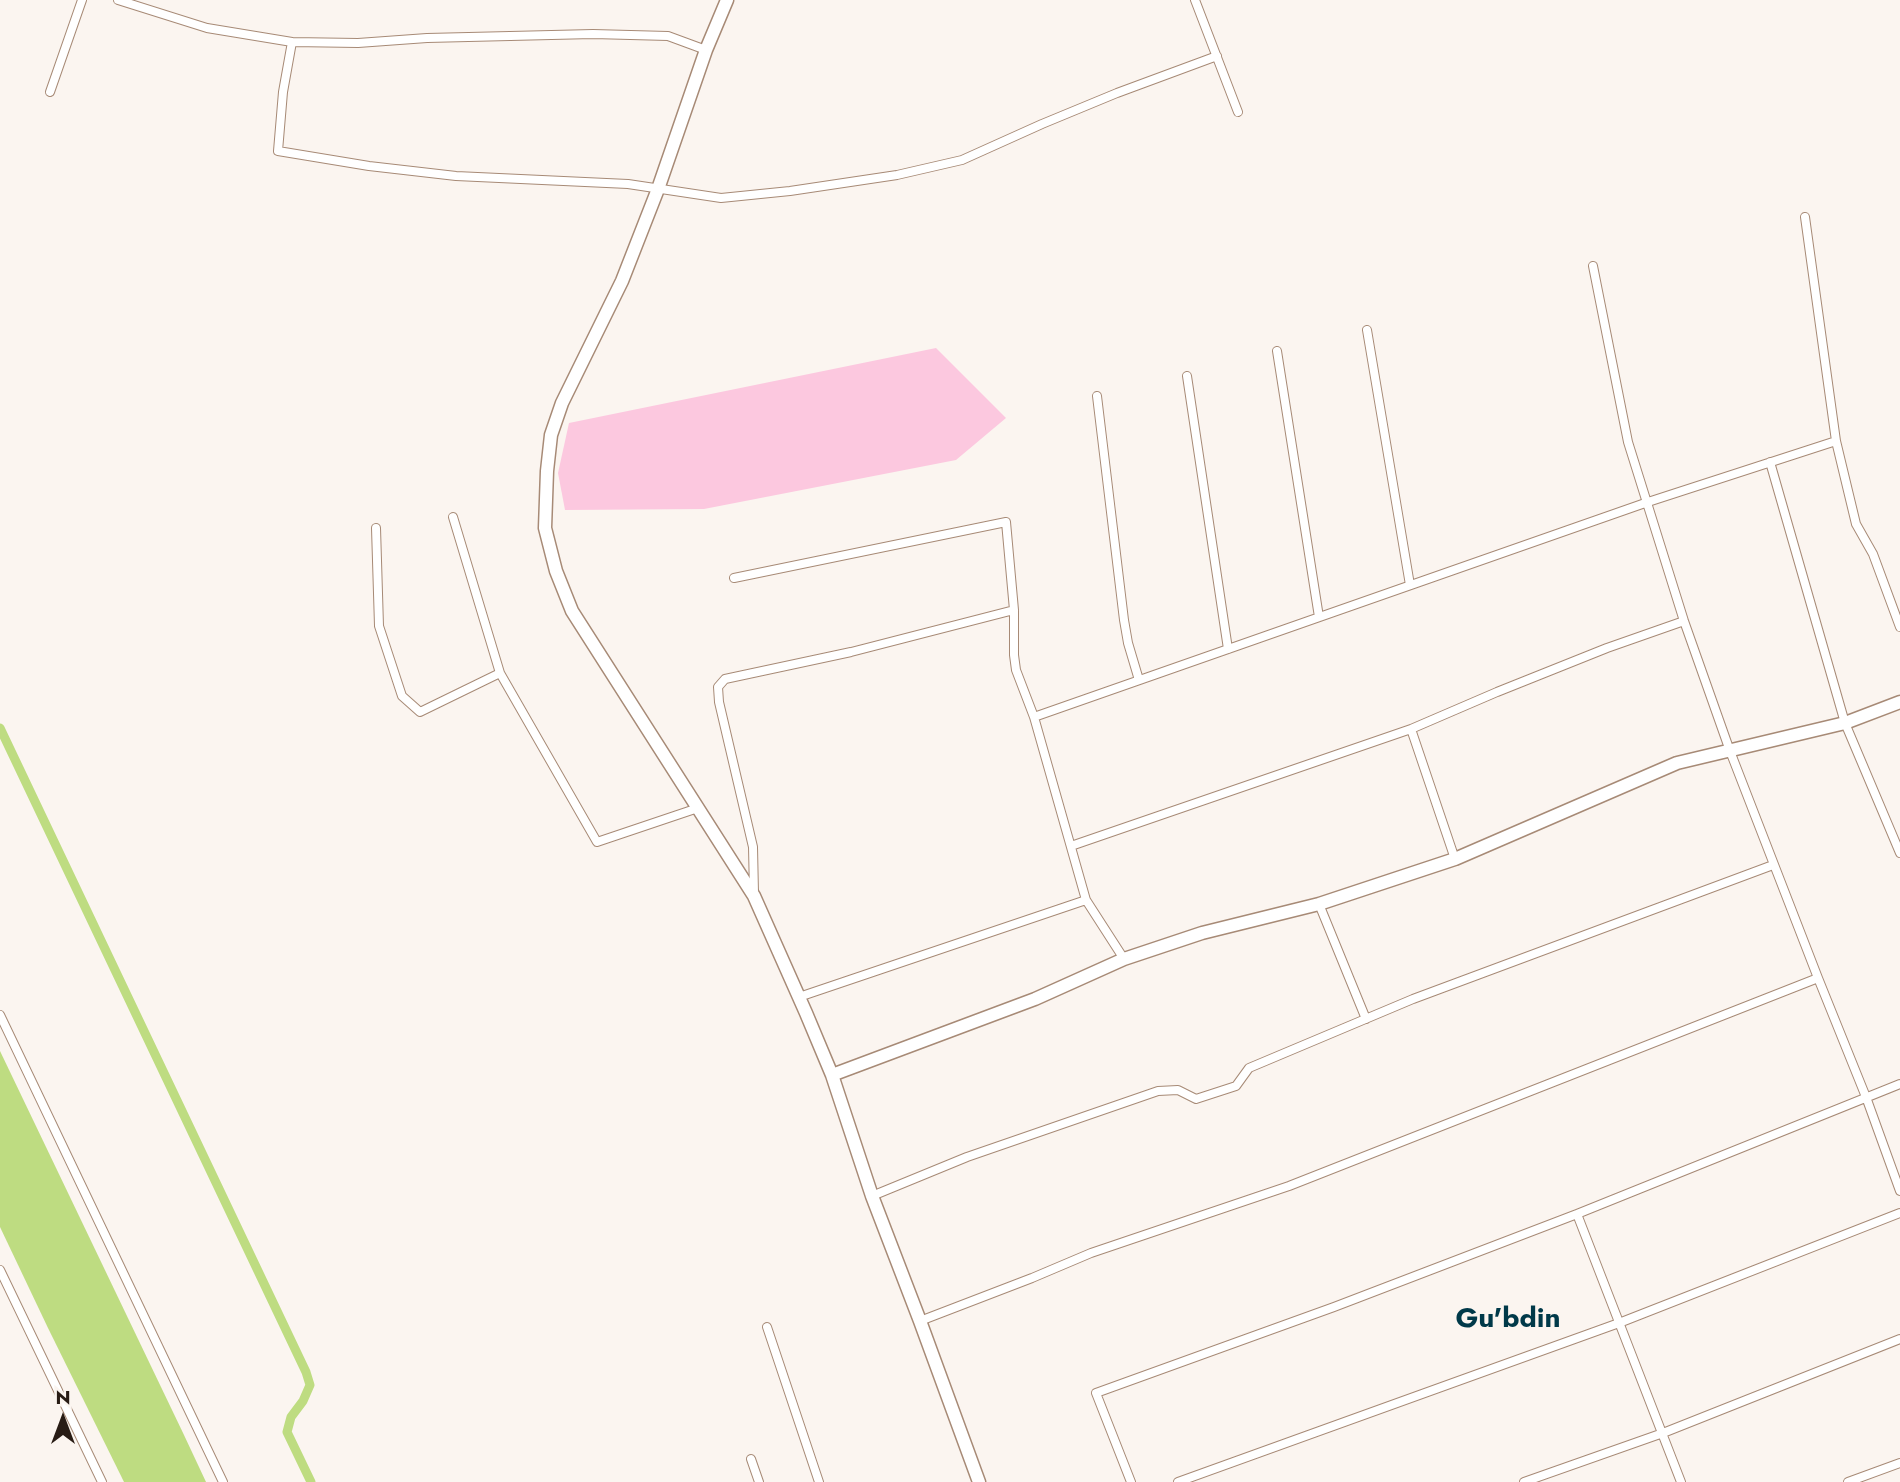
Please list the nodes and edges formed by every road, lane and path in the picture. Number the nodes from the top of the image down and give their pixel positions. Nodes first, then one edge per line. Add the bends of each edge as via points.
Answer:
1 (82, 0) edge
2 (118, 0) edge
3 (727, 0) edge
4 (1195, 0) edge
5 (292, 42) junction
6 (706, 50) junction
7 (1217, 57) junction
8 (50, 92) dead end
9 (1238, 112) dead end
10 (658, 189) junction
11 (1805, 218) dead end
12 (1592, 267) dead end
13 (1367, 330) dead end
14 (1277, 351) dead end
15 (1186, 376) dead end
16 (1097, 396) dead end
17 (1836, 441) junction
18 (1770, 463) junction
19 (1648, 502) junction
20 (453, 517) dead end
21 (376, 528) dead end
22 (734, 578) dead end
23 (1410, 585) junction
24 (1014, 610) junction
25 (1319, 617) junction
26 (1684, 621) junction
27 (1900, 627) edge
28 (1227, 649) junction
29 (500, 673) junction
30 (1139, 680) junction
31 (1900, 702) edge
32 (1034, 717) junction
33 (1845, 723) junction
34 (1411, 729) junction
35 (1730, 751) junction
36 (698, 808) junction
37 (1071, 846) junction
38 (1900, 853) edge
39 (1455, 859) junction
40 (1773, 865) junction
41 (754, 896) junction
42 (1086, 900) junction
43 (1319, 904) junction
44 (1124, 959) junction
45 (1818, 978) junction
46 (799, 997) junction
47 (0, 1016) edge
48 (1366, 1019) junction
49 (832, 1075) junction
50 (1900, 1084) edge
51 (1866, 1097) junction
52 (1900, 1191) edge
53 (872, 1196) junction
54 (1577, 1213) junction
55 (1900, 1213) edge
56 (0, 1270) edge
57 (920, 1321) junction
58 (1619, 1323) junction
59 (767, 1328) dead end
60 (1900, 1339) edge
61 (1663, 1433) junction
62 (751, 1459) dead end
63 (1900, 1462) edge
64 (102, 1482) edge
65 (223, 1482) edge
66 (759, 1482) edge
67 (818, 1482) edge
68 (979, 1482) edge
69 (1131, 1482) edge
70 (1178, 1482) edge
71 (1524, 1482) edge
72 (1682, 1482) edge
73 (1848, 1482) edge

1 - 8 street
2 - 5 street via 207,28
3 - 6 street
4 - 7 street
5 - 6 street via 593,34 668,37
5 - 10 street via 278,151 456,176
6 - 10 street
7 - 9 street
7 - 10 street via 962,160 897,175 721,198
10 - 36 street via 622,281 551,435 545,528 572,611
11 - 17 street
12 - 19 street via 1628,442
13 - 23 street
14 - 25 street
15 - 28 street
16 - 30 street via 1124,620
17 - 18 street
17 - 27 street via 1856,524 1873,554
18 - 19 street
18 - 33 street
19 - 23 street
19 - 26 street
20 - 29 street
21 - 29 street via 379,626 402,696 420,712
22 - 24 street via 1006,522
23 - 25 street
24 - 32 street via 1016,670
24 - 41 street via 724,679 719,702 753,847
25 - 28 street
26 - 34 street
26 - 35 street
28 - 30 street
29 - 36 street via 597,842
30 - 32 street
31 - 33 street
32 - 37 street
33 - 35 street
33 - 38 street
34 - 37 street
34 - 39 street
35 - 39 street via 1678,764
35 - 40 street
36 - 41 street
37 - 42 street
39 - 43 street
40 - 45 street
40 - 48 street
41 - 46 street
42 - 44 street
42 - 46 street
43 - 44 street via 1202,933
43 - 48 street
44 - 49 street via 1035,999
45 - 51 street
45 - 57 street via 1302,1181 1091,1253
46 - 49 street
47 - 65 street
48 - 53 street via 1249,1068 1236,1086 1196,1099 1178,1090 1158,1091 967,1157
49 - 53 street
50 - 51 street
51 - 52 street
51 - 54 street
53 - 57 street
54 - 58 street
54 - 69 street via 1096,1393
55 - 58 street
56 - 64 street
57 - 68 street
58 - 61 street
58 - 70 street
59 - 67 street
60 - 61 street
61 - 71 street
61 - 72 street
62 - 66 street
63 - 73 street

